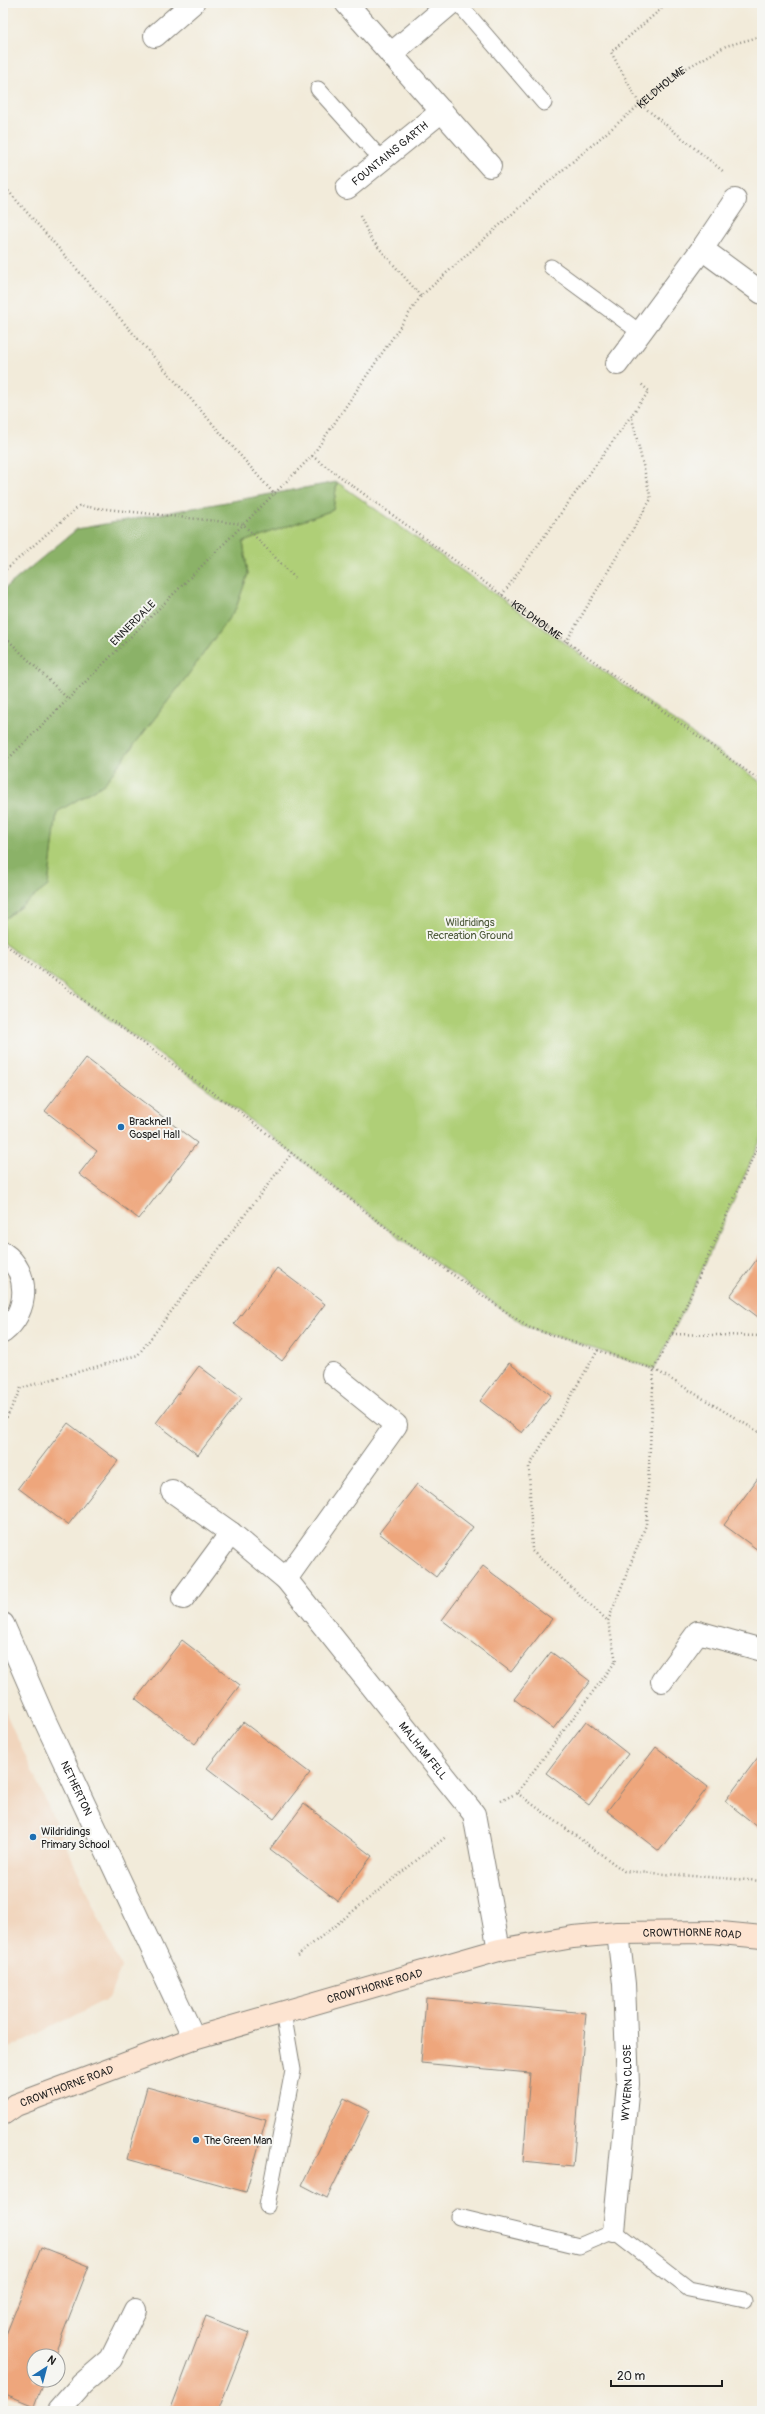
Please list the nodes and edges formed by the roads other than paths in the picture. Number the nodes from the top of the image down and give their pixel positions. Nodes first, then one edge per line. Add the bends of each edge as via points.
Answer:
1 (194, 3) edge
2 (346, 3) edge
3 (451, 3) edge
4 (458, 3) edge
5 (155, 36) dead end
6 (391, 54) junction
7 (318, 89) dead end
8 (544, 103) dead end
9 (442, 111) junction
10 (382, 160) junction
11 (490, 166) dead end
12 (347, 188) road end
13 (735, 200) dead end
14 (702, 249) junction
15 (551, 267) dead end
16 (762, 293) edge
17 (641, 333) junction
18 (617, 364) road end
19 (3, 1253) edge
20 (3, 1332) edge
21 (333, 1374) dead end
22 (172, 1491) dead end
23 (232, 1533) junction
24 (286, 1579) junction
25 (182, 1598) dead end
26 (3, 1624) edge
27 (762, 1650) edge
28 (662, 1681) dead end
29 (618, 1933) junction
30 (762, 1938) edge
31 (499, 1950) junction
32 (283, 2012) junction
33 (194, 2038) junction
34 (3, 2114) edge
35 (267, 2206) dead end
36 (459, 2217) dead end
37 (614, 2231) junction
38 (744, 2300) dead end
39 (135, 2310) dead end
40 (58, 2411) edge

1 - 5 street
2 - 6 street
3 - 6 street
4 - 8 lane
6 - 9 street
7 - 10 lane
9 - 10 street, FOUNTAINS GARTH
9 - 11 street
10 - 12 street, FOUNTAINS GARTH
13 - 14 street
14 - 16 street
14 - 17 street
15 - 17 lane
17 - 18 street
19 - 20 street via 10,1257 22,1278 24,1295 20,1312 11,1326
21 - 24 street via 396,1425
22 - 23 street, MALHAM FELL
23 - 24 street, MALHAM FELL
23 - 25 street
24 - 31 street, MALHAM FELL via 474,1814
26 - 33 street, NETHERTON via 46,1722
27 - 28 street via 698,1632
29 - 30 street, CROWTHORNE ROAD via 711,1932
29 - 31 street, CROWTHORNE ROAD via 573,1937
29 - 37 street, WYVERN CLOSE via 624,1984 628,2084
31 - 32 street, CROWTHORNE ROAD
32 - 33 street, CROWTHORNE ROAD
32 - 35 lane via 292,2070
33 - 34 street, CROWTHORNE ROAD via 43,2094 16,2105
36 - 37 lane via 579,2246
37 - 38 lane via 688,2289
39 - 40 street via 111,2359 82,2384

